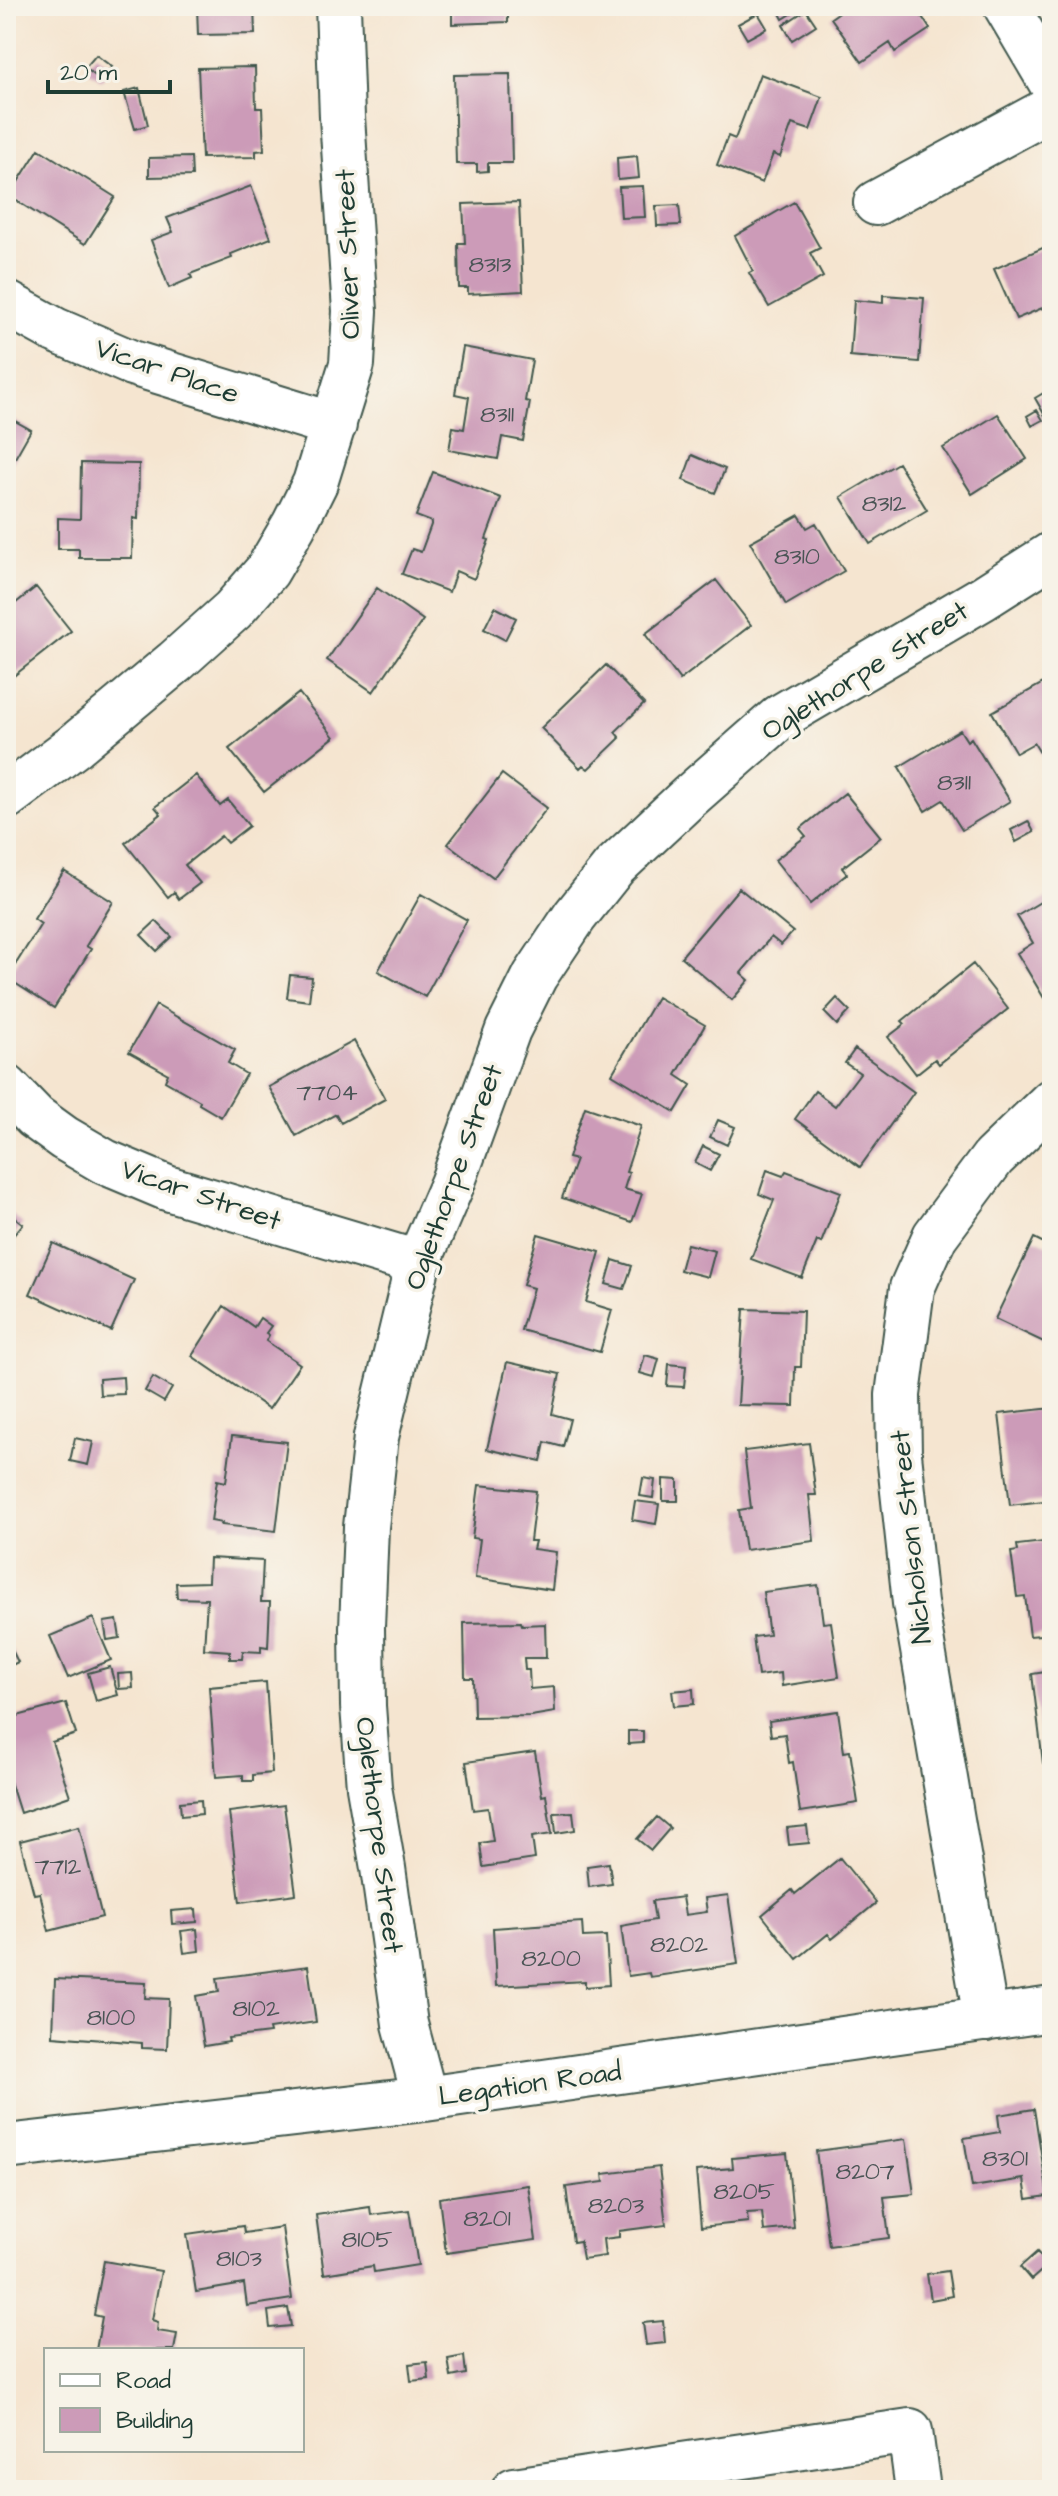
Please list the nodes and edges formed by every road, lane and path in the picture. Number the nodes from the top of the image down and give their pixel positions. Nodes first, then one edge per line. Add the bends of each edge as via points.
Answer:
1 (338, 6) edge
2 (1006, 6) edge
3 (1052, 84) edge
4 (1052, 108) edge
5 (876, 203) dead end
6 (6, 303) edge
7 (334, 425) junction
8 (1052, 554) edge
9 (6, 797) edge
10 (6, 1087) edge
11 (1052, 1101) edge
12 (418, 1263) junction
13 (1052, 2009) edge
14 (986, 2019) junction
15 (425, 2099) junction
16 (6, 2147) edge
17 (514, 2490) edge
18 (918, 2490) edge

1 - 7 street, Oliver Street via 355,311 352,364
2 - 3 street
4 - 5 street
6 - 7 street, Vicar Place via 132,363
7 - 9 street, Oliver Street via 294,525 267,571 233,610 107,719
8 - 12 street, Oglethorpe Street via 780,717 614,867 535,976 508,1030
10 - 12 street, Vicar Street via 64,1138 154,1183
11 - 14 street, Nicholson Street via 993,1158 935,1236 912,1288 898,1395 915,1603
12 - 15 street, Oglethorpe Street via 376,1437 362,1627 369,1787 405,2024
13 - 14 street, Legation Road
14 - 15 street, Legation Road
15 - 16 street, Legation Road
17 - 18 street via 910,2431

